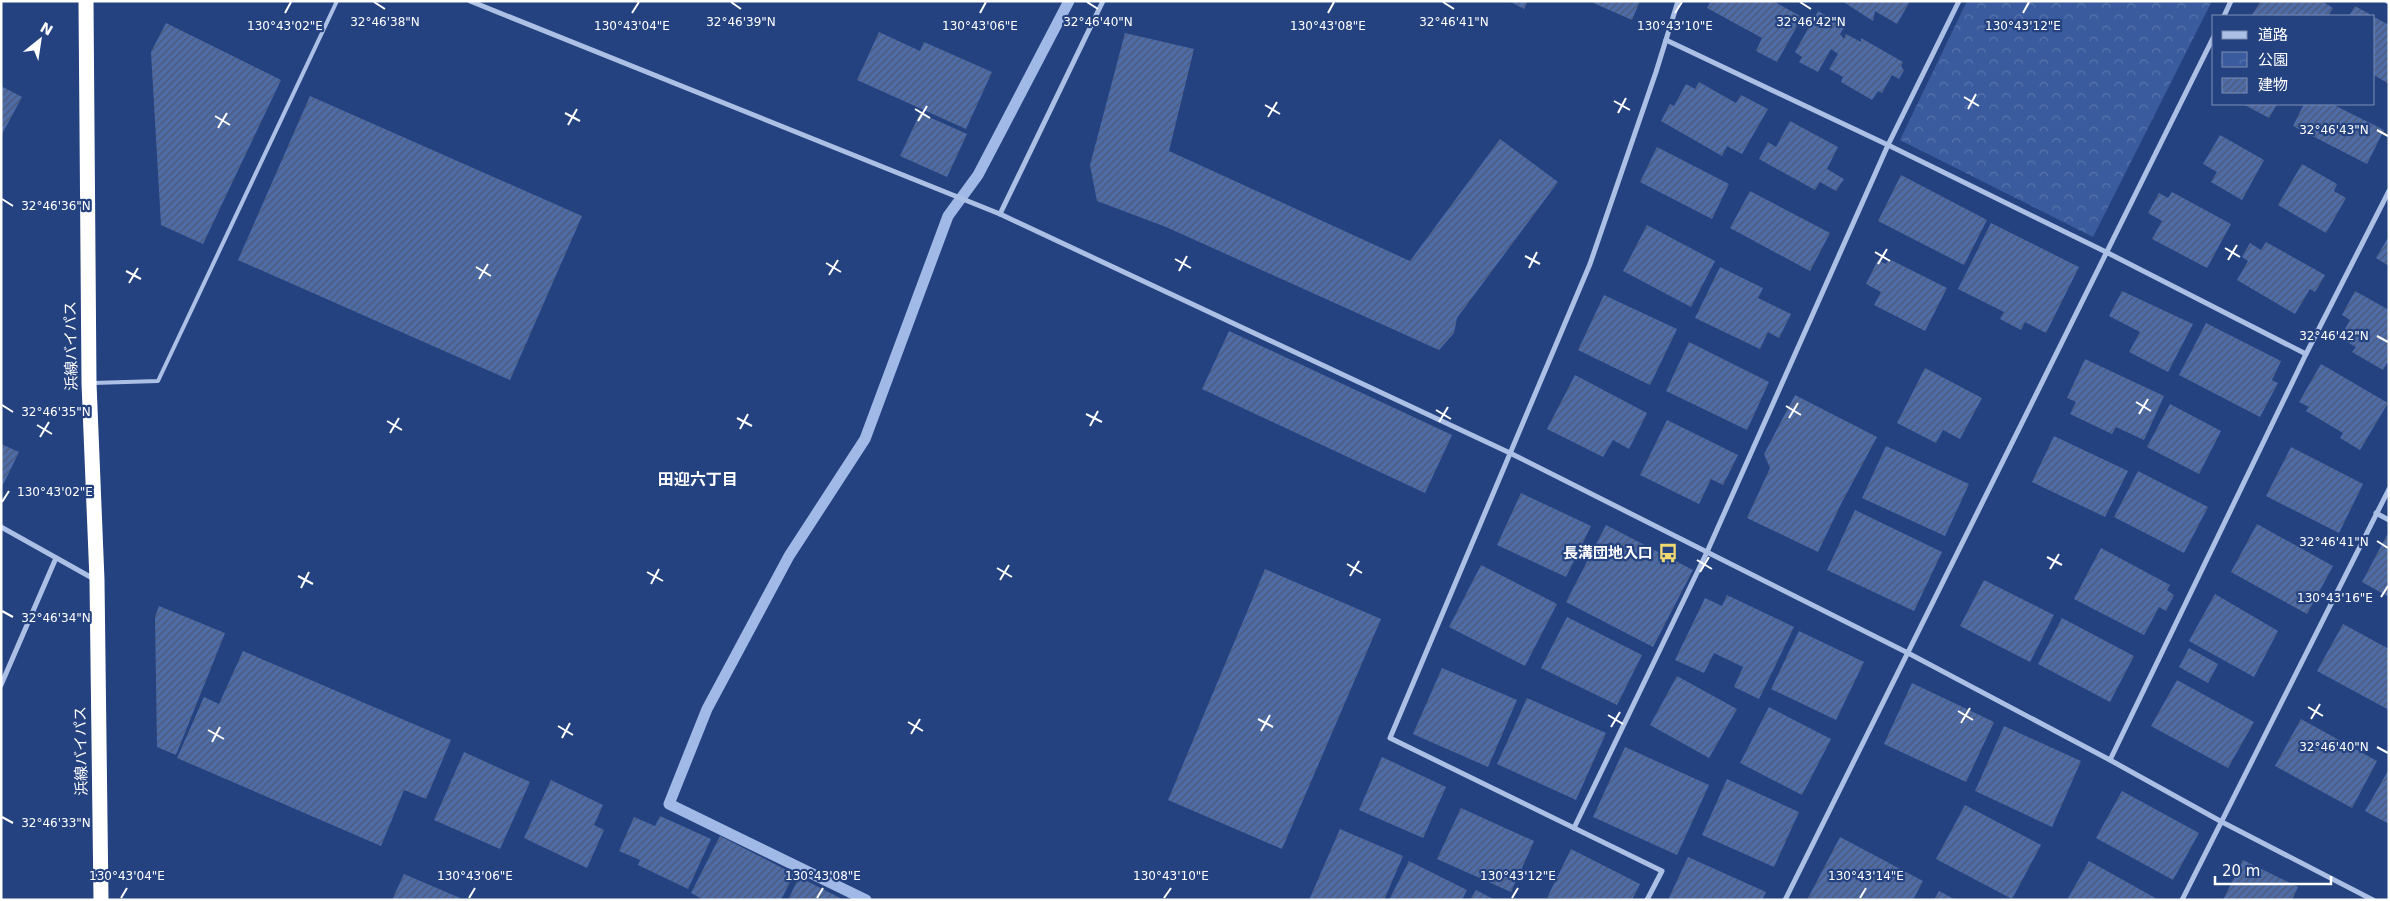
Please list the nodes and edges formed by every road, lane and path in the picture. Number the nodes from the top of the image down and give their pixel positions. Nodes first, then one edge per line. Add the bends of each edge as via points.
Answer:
1 (86, 1) edge
2 (337, 1) edge
3 (470, 1) edge
4 (1103, 1) edge
5 (1678, 1) edge
6 (1959, 1) edge
7 (2231, 1) edge
8 (2224, 15) edge
9 (1666, 40) junction
10 (2212, 40) edge
11 (1888, 146) junction
12 (2389, 191) edge
13 (1000, 214) junction
14 (2106, 252) junction
15 (2306, 354) junction
16 (88, 383) junction
17 (1510, 453) junction
18 (2389, 489) edge
19 (2376, 513) junction
20 (2389, 520) edge
21 (1, 527) edge
22 (1707, 552) junction
23 (56, 558) junction
24 (97, 580) junction
25 (1908, 654) junction
26 (1, 685) edge
27 (2110, 760) junction
28 (2222, 822) junction
29 (1574, 828) junction
30 (101, 900) edge
31 (1647, 900) edge
32 (1785, 900) edge
33 (2182, 900) edge
34 (2373, 900) edge

1 - 16 highway, 浜線バイパス
2 - 16 lane via 158,381
3 - 13 street
4 - 13 street
5 - 9 street
6 - 11 street
7 - 8 street
9 - 11 street
9 - 17 street via 1590,264
10 - 14 street
11 - 14 street
11 - 22 street
12 - 15 street
13 - 17 street
14 - 15 street
14 - 25 street
15 - 27 street
16 - 24 highway, 浜線バイパス
17 - 22 street
17 - 29 street via 1390,738
18 - 19 street
19 - 20 street
19 - 28 street
21 - 23 street
22 - 25 street
22 - 29 street
23 - 24 street
23 - 26 street
24 - 30 highway, 浜線バイパス
25 - 27 street
25 - 32 street
27 - 28 street
28 - 33 street
28 - 34 street
29 - 31 street via 1662,871

